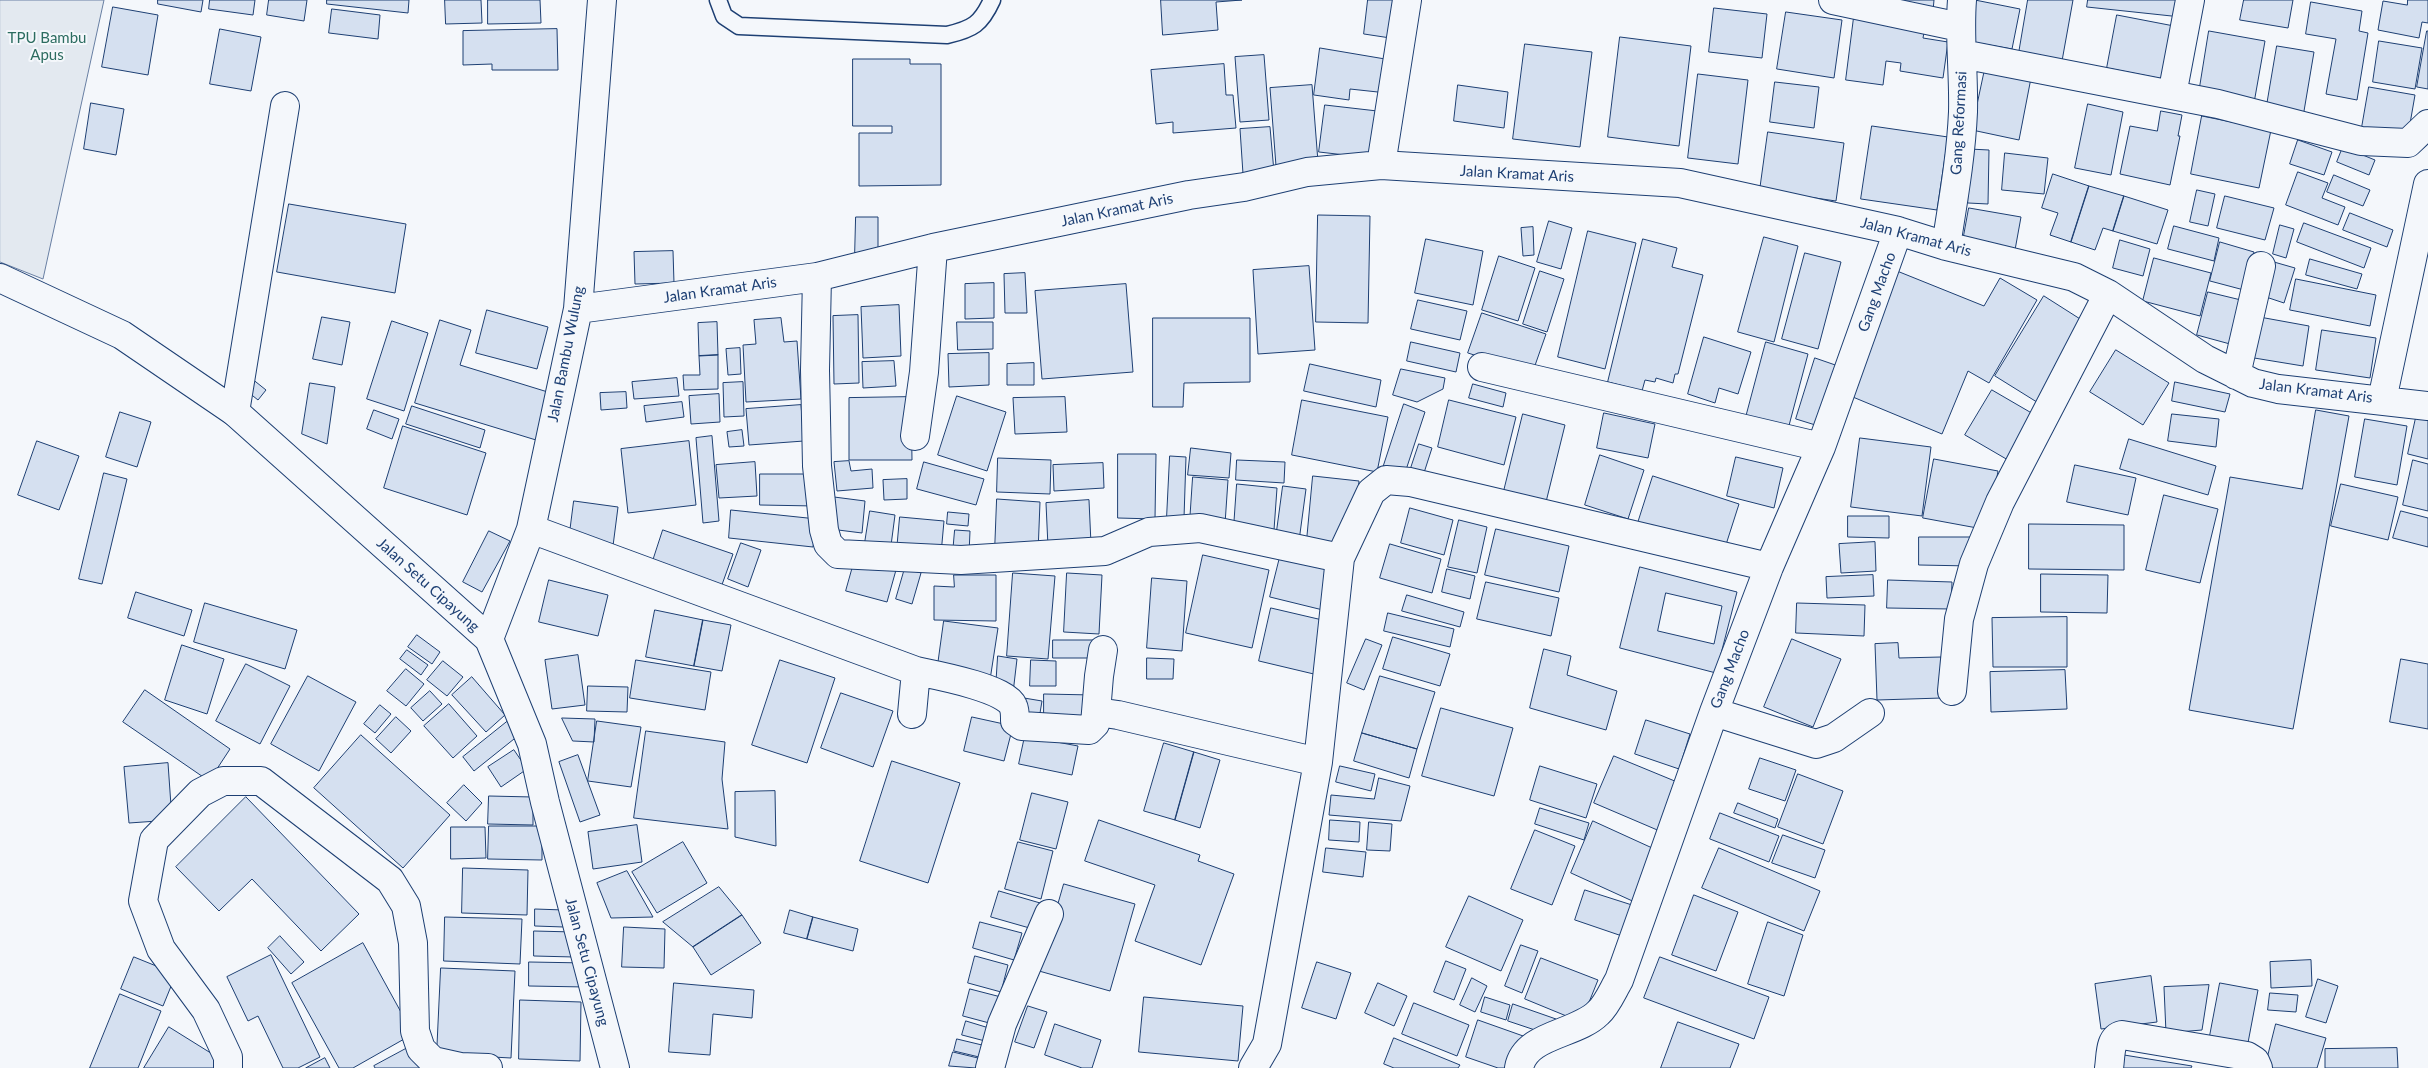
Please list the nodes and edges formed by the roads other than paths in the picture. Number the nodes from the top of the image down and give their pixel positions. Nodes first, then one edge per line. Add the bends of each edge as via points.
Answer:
1 (602, 0) edge
2 (718, 0) edge
3 (992, 0) edge
4 (1407, 0) edge
5 (1833, 0) edge
6 (1962, 0) edge
7 (2190, 0) edge
8 (1961, 41) junction
9 (2172, 95) junction
10 (285, 106) dead end
11 (2428, 124) edge
12 (1382, 165) junction
13 (2428, 184) edge
14 (1898, 231) junction
15 (1946, 246) junction
16 (933, 248) junction
17 (2261, 266) dead end
18 (817, 277) junction
19 (0, 278) edge
20 (2108, 294) junction
21 (578, 309) junction
22 (1482, 367) dead end
23 (2236, 375) junction
24 (2382, 400) junction
25 (2428, 406) edge
26 (235, 412) junction
27 (915, 436) dead end
28 (1821, 447) junction
29 (530, 529) junction
30 (1340, 558) junction
31 (1769, 567) junction
32 (489, 639) junction
33 (1104, 650) dead end
34 (916, 671) junction
35 (1952, 691) dead end
36 (1097, 712) junction
37 (1714, 712) junction
38 (1870, 713) dead end
39 (912, 714) dead end
40 (1318, 762) junction
41 (1049, 914) dead end
42 (228, 1068) edge
43 (488, 1068) edge
44 (615, 1068) edge
45 (990, 1068) edge
46 (1253, 1068) edge
47 (1519, 1068) edge
48 (2109, 1068) edge
49 (2258, 1068) edge

1 - 21 street, Jalan Bambu Wulung
2 - 3 lane via 724,16 740,26 947,34 973,27
4 - 12 street
5 - 8 street
6 - 8 street, Gang Reformasi
7 - 9 street
8 - 9 street
8 - 15 street, Gang Reformasi via 1963,112 1959,164
9 - 11 street via 2361,141 2408,143
10 - 26 street
12 - 14 street, Jalan Kramat Aris via 1680,183
12 - 16 street, Jalan Kramat Aris via 1307,172
13 - 24 street
14 - 15 street, Jalan Kramat Aris
14 - 28 street, Gang Macho
15 - 20 street, Jalan Kramat Aris via 2074,277
16 - 18 street, Jalan Kramat Aris
16 - 27 street via 924,372
17 - 23 street
18 - 21 street, Jalan Kramat Aris
18 - 30 street via 818,466 824,530 828,544 838,554 961,560 1105,551 1148,532 1200,528
19 - 26 street, Jalan Setu Cipayung via 122,335
20 - 23 street, Jalan Kramat Aris via 2205,359
20 - 35 street via 2000,502 1974,564 1959,620
21 - 29 street, Jalan Bambu Wulung
22 - 28 street
23 - 24 street, Jalan Kramat Aris via 2278,389
24 - 25 street, Jalan Kramat Aris
26 - 32 street, Jalan Setu Cipayung
28 - 31 street, Gang Macho
29 - 32 street, Jalan Bambu Wulung
29 - 34 street
30 - 31 street via 1371,492 1386,480 1410,482
30 - 40 street
31 - 37 street, Gang Macho
32 - 44 street, Jalan Setu Cipayung via 532,744
33 - 36 street
34 - 36 street via 966,682 1006,698 1014,706 1015,721 1022,726 1089,730 1095,724
34 - 39 street
36 - 40 street
37 - 38 street via 1816,744 1834,738
37 - 47 street, Gang Macho via 1619,980 1599,1012 1577,1027 1542,1040 1521,1057
40 - 46 street via 1267,1044
41 - 45 street via 1002,1024
42 - 43 street via 228,1057 206,1010 161,949 143,901 154,840 180,813 200,793 223,782 261,781 390,880 406,906 413,943 416,1031 421,1049 433,1061 460,1067
48 - 49 street via 2113,1041 2122,1035 2248,1056 2255,1060

